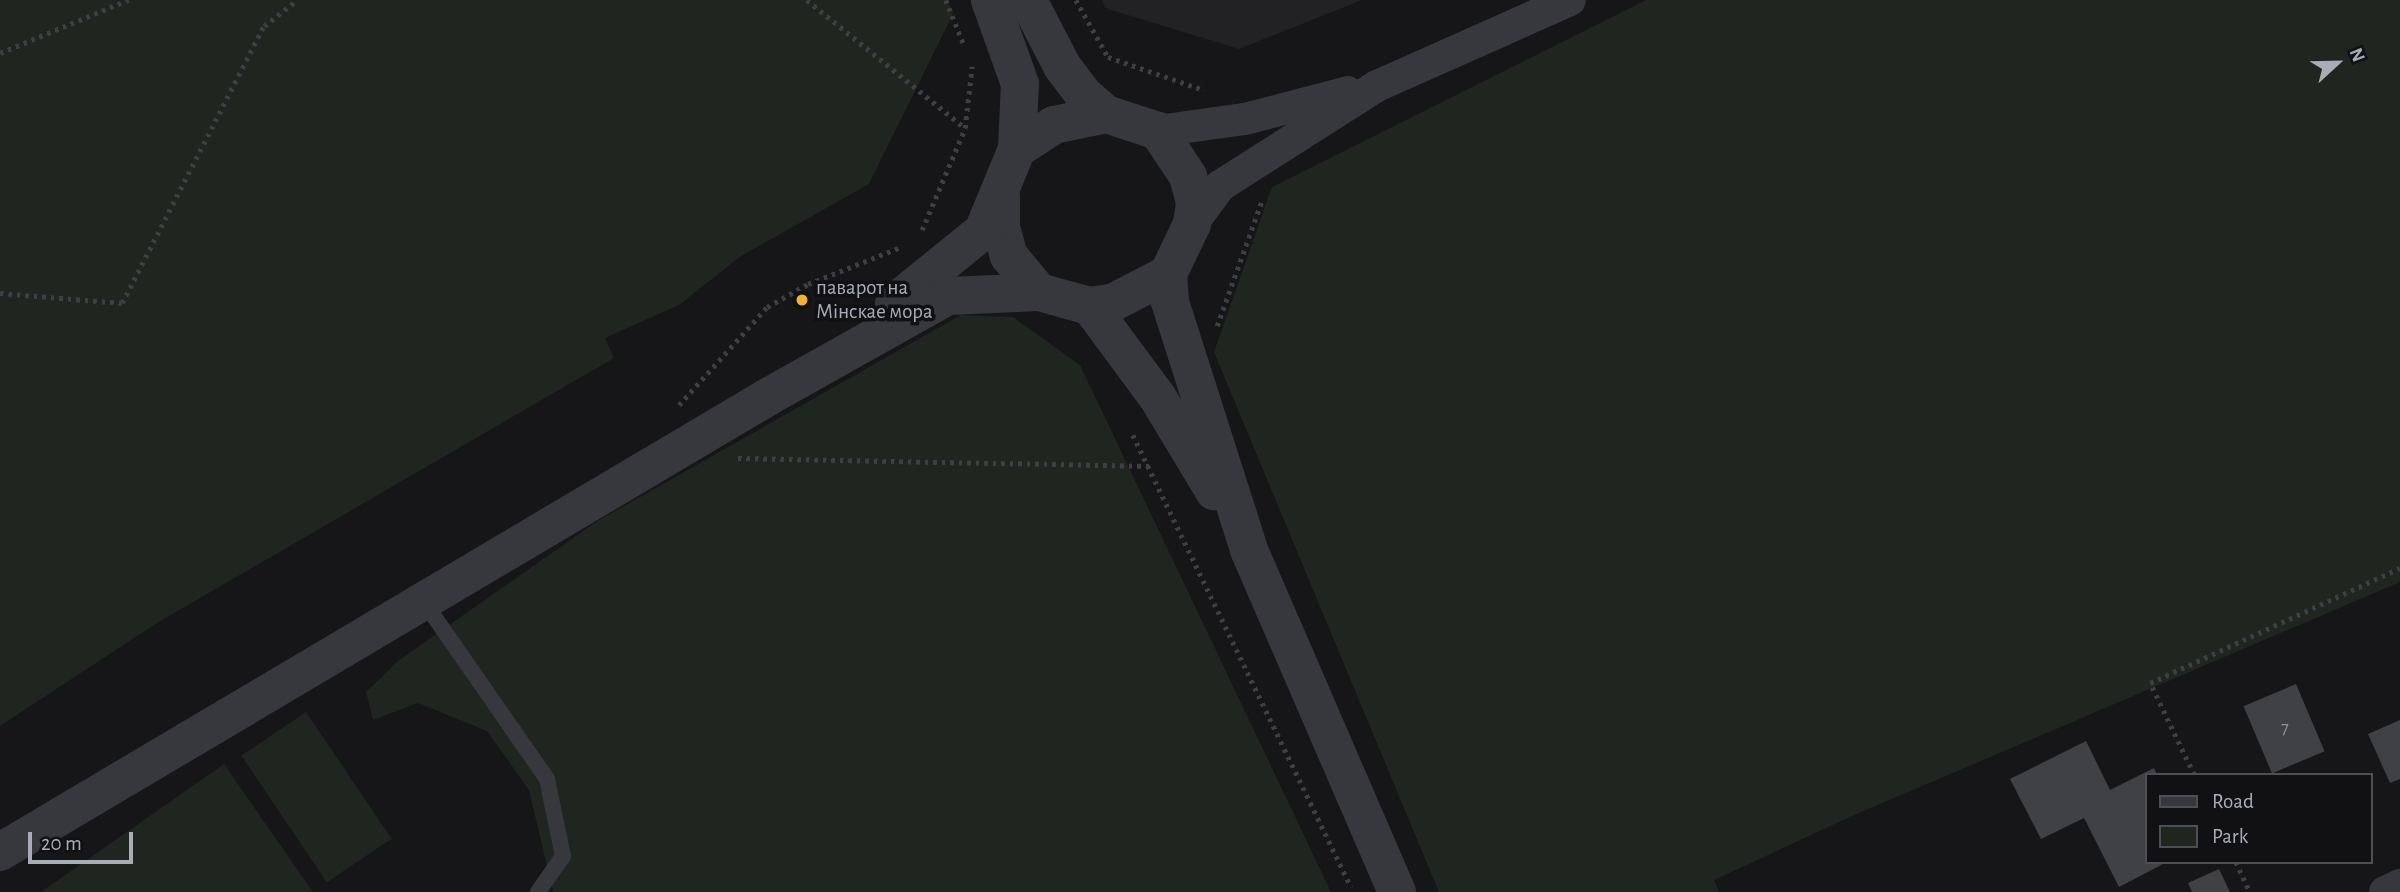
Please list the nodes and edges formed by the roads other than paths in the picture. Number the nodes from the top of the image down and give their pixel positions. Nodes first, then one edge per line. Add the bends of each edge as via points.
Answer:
1 (990, 0) edge
2 (1028, 0) edge
3 (1554, 3) edge
4 (1377, 86) junction
5 (1106, 114) junction
6 (1158, 131) junction
7 (1017, 149) junction
8 (1001, 189) junction
9 (1192, 224) junction
10 (1168, 274) junction
11 (1039, 292) junction
12 (1090, 306) junction
13 (766, 398) junction
14 (1249, 550) junction
15 (424, 602) junction
16 (0, 852) edge
17 (2400, 885) edge
18 (538, 892) edge
19 (1397, 892) edge
20 (2385, 892) edge

1 - 7 street via 1020,84
2 - 5 street via 1062,66
3 - 4 street
4 - 6 street via 1245,119
4 - 9 street via 1220,186
5 - 6 street
5 - 7 street via 1054,125
6 - 9 street via 1188,176 1195,203
7 - 8 street
8 - 11 street via 1001,227 1009,256
8 - 13 street via 983,231 936,272
9 - 10 street
10 - 12 street via 1112,303
10 - 14 street via 1170,302
11 - 12 street
11 - 13 street via 948,296
12 - 14 street via 1158,398
13 - 15 street
14 - 19 street
15 - 16 street
15 - 18 lane via 547,779 563,856
17 - 20 street

